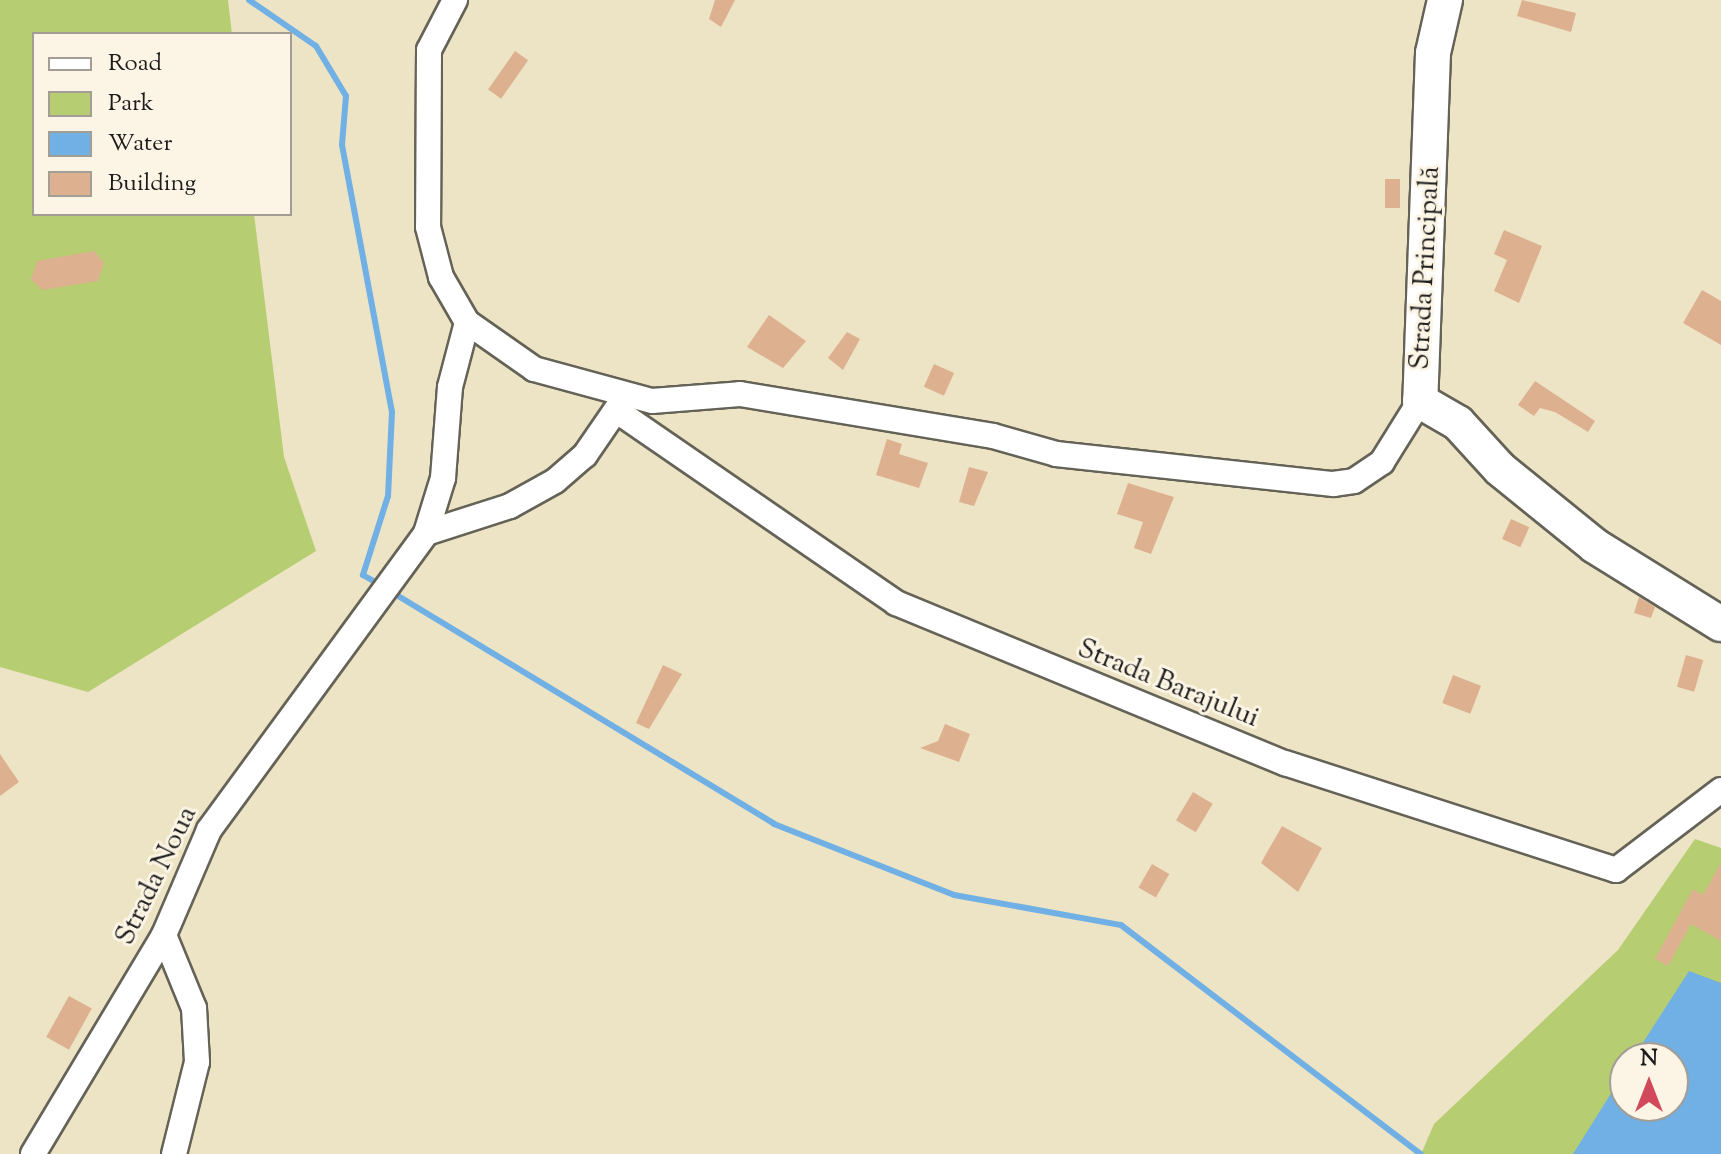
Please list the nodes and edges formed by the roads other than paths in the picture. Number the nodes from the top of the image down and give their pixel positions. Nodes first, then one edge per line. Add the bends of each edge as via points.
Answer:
1 (455, 0) edge
2 (1445, 0) edge
3 (467, 322) junction
4 (1420, 401) junction
5 (621, 404) junction
6 (422, 538) junction
7 (1721, 624) edge
8 (1721, 790) edge
9 (164, 935) junction
10 (33, 1154) edge
11 (174, 1154) edge

1 - 3 street via 429,50 424,185 441,277
2 - 4 main road, Strada Principală via 1433,53
3 - 5 street via 534,369
3 - 6 street via 450,387 443,478
4 - 5 street via 1382,462 1354,481 1333,484 1056,454 993,436 740,394
4 - 7 main road, Strada Principală via 1458,423 1500,469 1595,546
5 - 6 street via 555,481 510,506
5 - 8 street, Strada Barajului via 896,603 1285,763 1616,870
6 - 9 street, Strada Noua via 209,830
9 - 10 street, Strada Noua
9 - 11 street via 194,1008 197,1062

